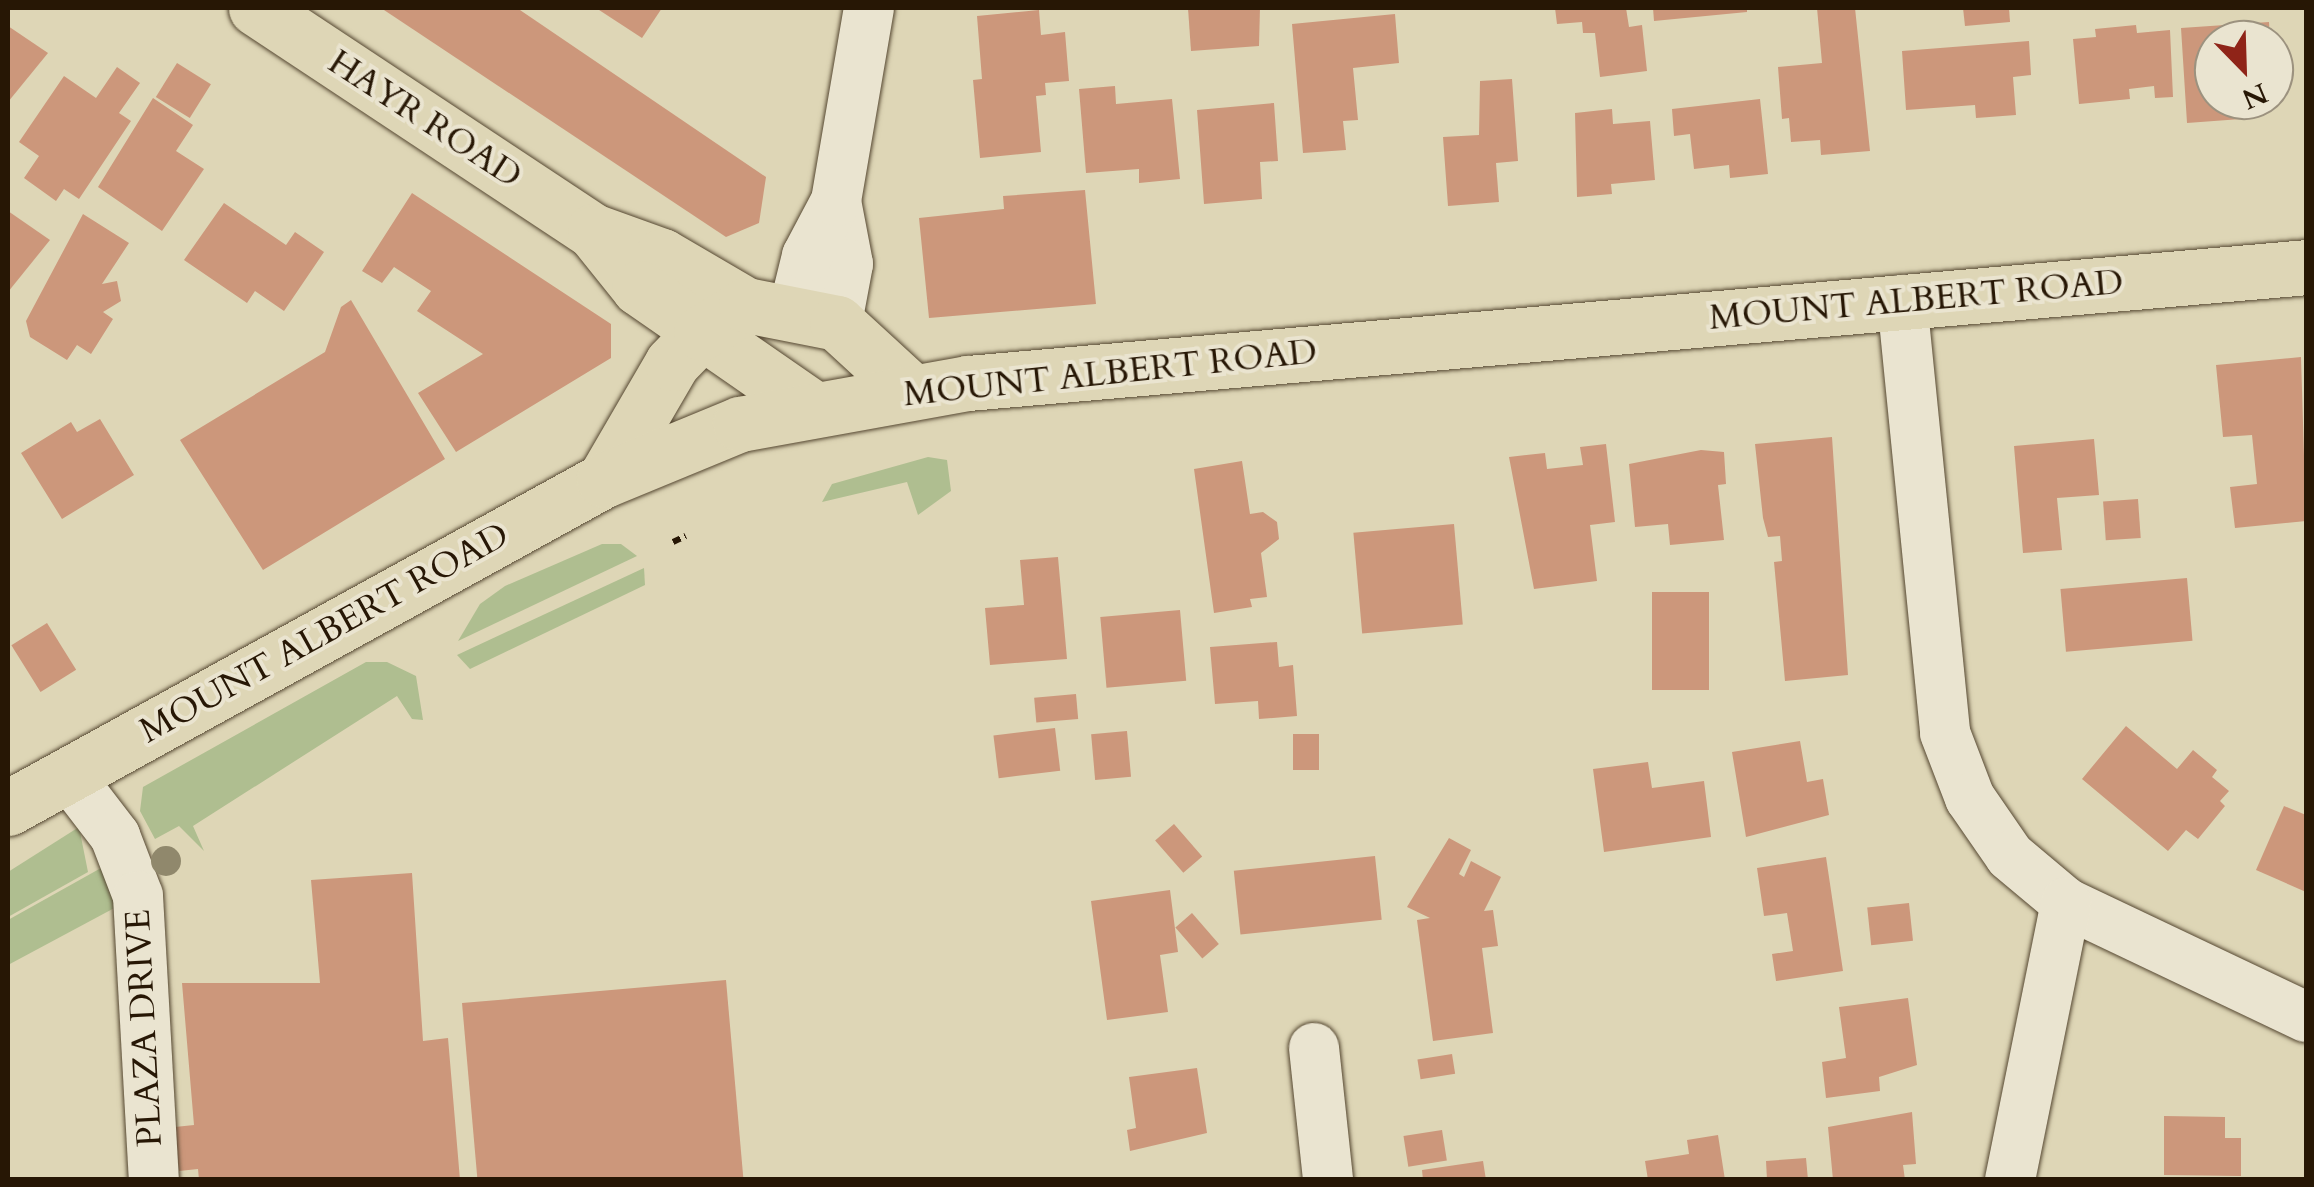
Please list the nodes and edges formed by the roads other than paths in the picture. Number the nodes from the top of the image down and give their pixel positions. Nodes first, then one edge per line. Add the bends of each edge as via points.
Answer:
1 (256, 8) edge
2 (870, 8) edge
3 (593, 231) junction
4 (2306, 267) edge
5 (1902, 300) junction
6 (792, 312) junction
7 (700, 334) junction
8 (912, 392) junction
9 (812, 408) junction
10 (604, 480) junction
11 (68, 776) junction
12 (8, 808) edge
13 (2066, 903) junction
14 (2306, 1018) edge
15 (1314, 1048) dead end
16 (154, 1180) edge
17 (1328, 1180) edge
18 (2010, 1180) edge

1 - 3 main road, HAYR ROAD
2 - 6 street via 836,201 806,256
3 - 6 main road, HAYR ROAD
3 - 7 main road, HAYR ROAD via 639,288
4 - 5 main road, MOUNT ALBERT ROAD
5 - 8 main road, MOUNT ALBERT ROAD
5 - 13 street via 1945,733 1987,827 2034,880
6 - 7 main road
6 - 8 main road, HAYR ROAD
7 - 9 main road, HAYR ROAD
7 - 10 main road via 645,400
8 - 9 main road, MOUNT ALBERT ROAD
9 - 10 main road, MOUNT ALBERT ROAD via 710,434
10 - 11 main road, MOUNT ALBERT ROAD
11 - 12 main road, MOUNT ALBERT ROAD
11 - 16 street, PLAZA DRIVE via 115,836 132,874 142,922
13 - 14 street
13 - 18 street
15 - 17 street

